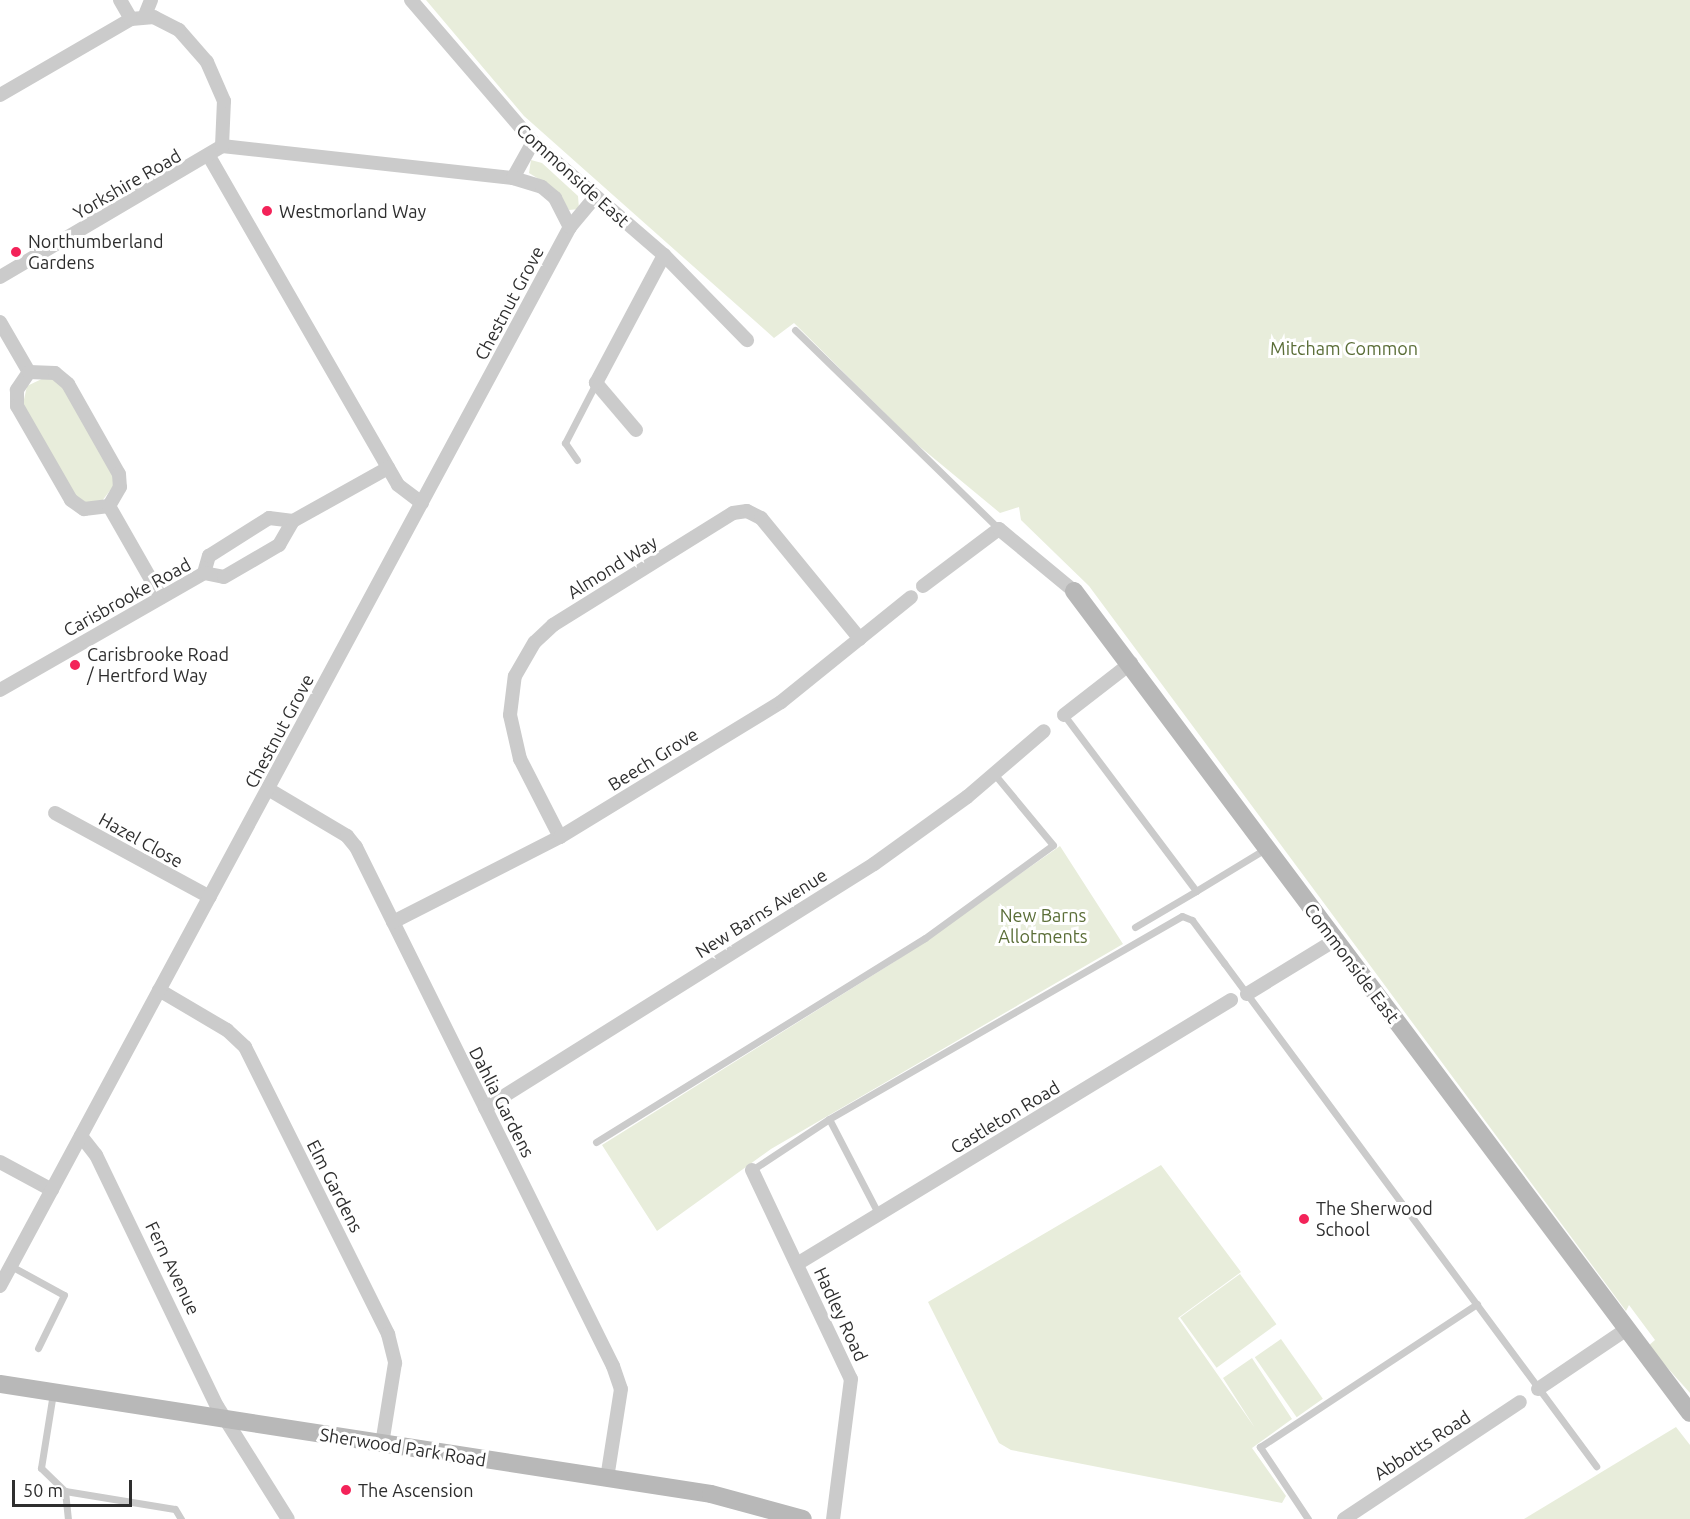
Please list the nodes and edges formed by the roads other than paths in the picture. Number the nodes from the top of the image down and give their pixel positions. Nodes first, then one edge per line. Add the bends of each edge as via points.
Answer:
1 (120, 0) edge
2 (151, 0) edge
3 (411, 0) edge
4 (138, 17) junction
5 (0, 95) edge
6 (533, 142) junction
7 (222, 146) junction
8 (210, 158) junction
9 (513, 178) junction
10 (595, 197) junction
11 (570, 227) junction
12 (664, 255) junction
13 (0, 277) edge
14 (0, 322) edge
15 (795, 330) dead end
16 (747, 340) dead end
17 (29, 372) junction
18 (596, 382) junction
19 (636, 430) dead end
20 (577, 460) dead end
21 (388, 468) junction
22 (422, 503) junction
23 (109, 506) junction
24 (293, 521) junction
25 (999, 529) junction
26 (204, 573) junction
27 (923, 586) dead end
28 (1074, 591) joint
29 (161, 597) junction
30 (911, 597) dead end
31 (860, 639) junction
32 (1131, 663) junction
33 (0, 690) edge
34 (1064, 715) joint
35 (1044, 731) dead end
36 (994, 775) junction
37 (268, 789) junction
38 (55, 813) dead end
39 (560, 837) junction
40 (1267, 848) junction
41 (1196, 891) junction
42 (210, 897) junction
43 (393, 922) junction
44 (1135, 927) dead end
45 (1335, 940) junction
46 (159, 990) junction
47 (1247, 994) junction
48 (1231, 1000) dead end
49 (485, 1108) junction
50 (829, 1119) junction
51 (81, 1136) junction
52 (596, 1142) dead end
53 (0, 1162) edge
54 (752, 1170) joint
55 (52, 1190) junction
56 (879, 1215) junction
57 (797, 1264) junction
58 (11, 1266) junction
59 (0, 1286) edge
60 (1477, 1304) junction
61 (1627, 1329) junction
62 (38, 1348) dead end
63 (0, 1384) edge
64 (1538, 1389) junction
65 (53, 1392) junction
66 (1520, 1402) dead end
67 (1690, 1413) edge
68 (227, 1419) junction
69 (382, 1444) junction
70 (1596, 1466) dead end
71 (607, 1478) junction
72 (65, 1491) junction
73 (68, 1519) edge
74 (181, 1519) edge
75 (288, 1519) edge
76 (803, 1519) edge
77 (833, 1519) edge
78 (1308, 1519) edge
79 (1344, 1519) edge

1 - 4 street
2 - 4 street
3 - 6 street, Commonside East
4 - 5 street
4 - 7 street via 179,30 207,62 224,101
6 - 9 street
6 - 10 street, Commonside East
7 - 8 street
7 - 9 street
8 - 13 street, Yorkshire Road
8 - 21 street
9 - 11 street via 542,187 555,198
10 - 11 street, Chestnut Grove
10 - 12 street, Commonside East
11 - 22 street, Chestnut Grove
12 - 16 street, Commonside East
12 - 18 street
14 - 17 street
15 - 25 lane
17 - 23 street via 55,373 68,384 119,474 120,487
17 - 23 street via 17,390 17,406 71,500 92,510
18 - 19 street
18 - 20 lane via 565,442
21 - 22 street via 403,490
21 - 24 street, Carisbrooke Road
22 - 37 street, Chestnut Grove
23 - 29 street
24 - 26 street, Carisbrooke Road via 279,545 224,577
24 - 26 street via 276,516 260,524 208,556
25 - 27 street
25 - 28 street, Commonside East
26 - 29 street, Carisbrooke Road
28 - 32 street, Commonside East
29 - 33 street, Carisbrooke Road
30 - 31 street, Beech Grove
31 - 39 street, Beech Grove via 790,696
31 - 39 street, Almond Way via 761,518 747,510 733,513 553,625 521,664 510,715 520,759
32 - 34 street
32 - 40 street, Commonside East
34 - 41 lane
35 - 36 street, New Barns Avenue
36 - 49 street, New Barns Avenue via 874,864
36 - 52 lane via 1053,845 925,938
37 - 42 street, Chestnut Grove
37 - 43 street, Dahlia Gardens via 347,836
38 - 42 street, Hazel Close
39 - 43 street, Beech Grove
40 - 41 lane
40 - 45 street, Commonside East
41 - 44 lane
42 - 46 street, Chestnut Grove
43 - 49 street, Dahlia Gardens
45 - 47 street
45 - 61 street, Commonside East
46 - 51 street, Chestnut Grove
46 - 69 street, Elm Gardens via 227,1030 245,1047 388,1334 394,1363
47 - 50 lane via 1192,920 1182,916
47 - 60 lane
48 - 56 street, Castleton Road
49 - 71 street, Dahlia Gardens via 618,1377 619,1409
50 - 54 lane
50 - 56 lane
51 - 55 street, Chestnut Grove
51 - 68 street, Fern Avenue via 96,1155
53 - 55 street
54 - 57 street, Hadley Road
55 - 58 street, Chestnut Grove
56 - 57 street, Castleton Road
57 - 77 street, Hadley Road via 853,1388
58 - 59 street, Chestnut Grove
58 - 62 lane via 64,1295
60 - 64 lane
60 - 78 lane via 1260,1447
61 - 64 street
61 - 67 street, Commonside East
63 - 65 street, Sherwood Park Road
64 - 70 lane
65 - 68 street, Sherwood Park Road
65 - 72 lane via 41,1468
66 - 79 street, Abbotts Road
68 - 69 street, Sherwood Park Road
68 - 75 street, Fern Avenue
69 - 71 street, Sherwood Park Road
71 - 76 street, Sherwood Park Road via 744,1500
72 - 73 lane
72 - 74 lane via 175,1509

